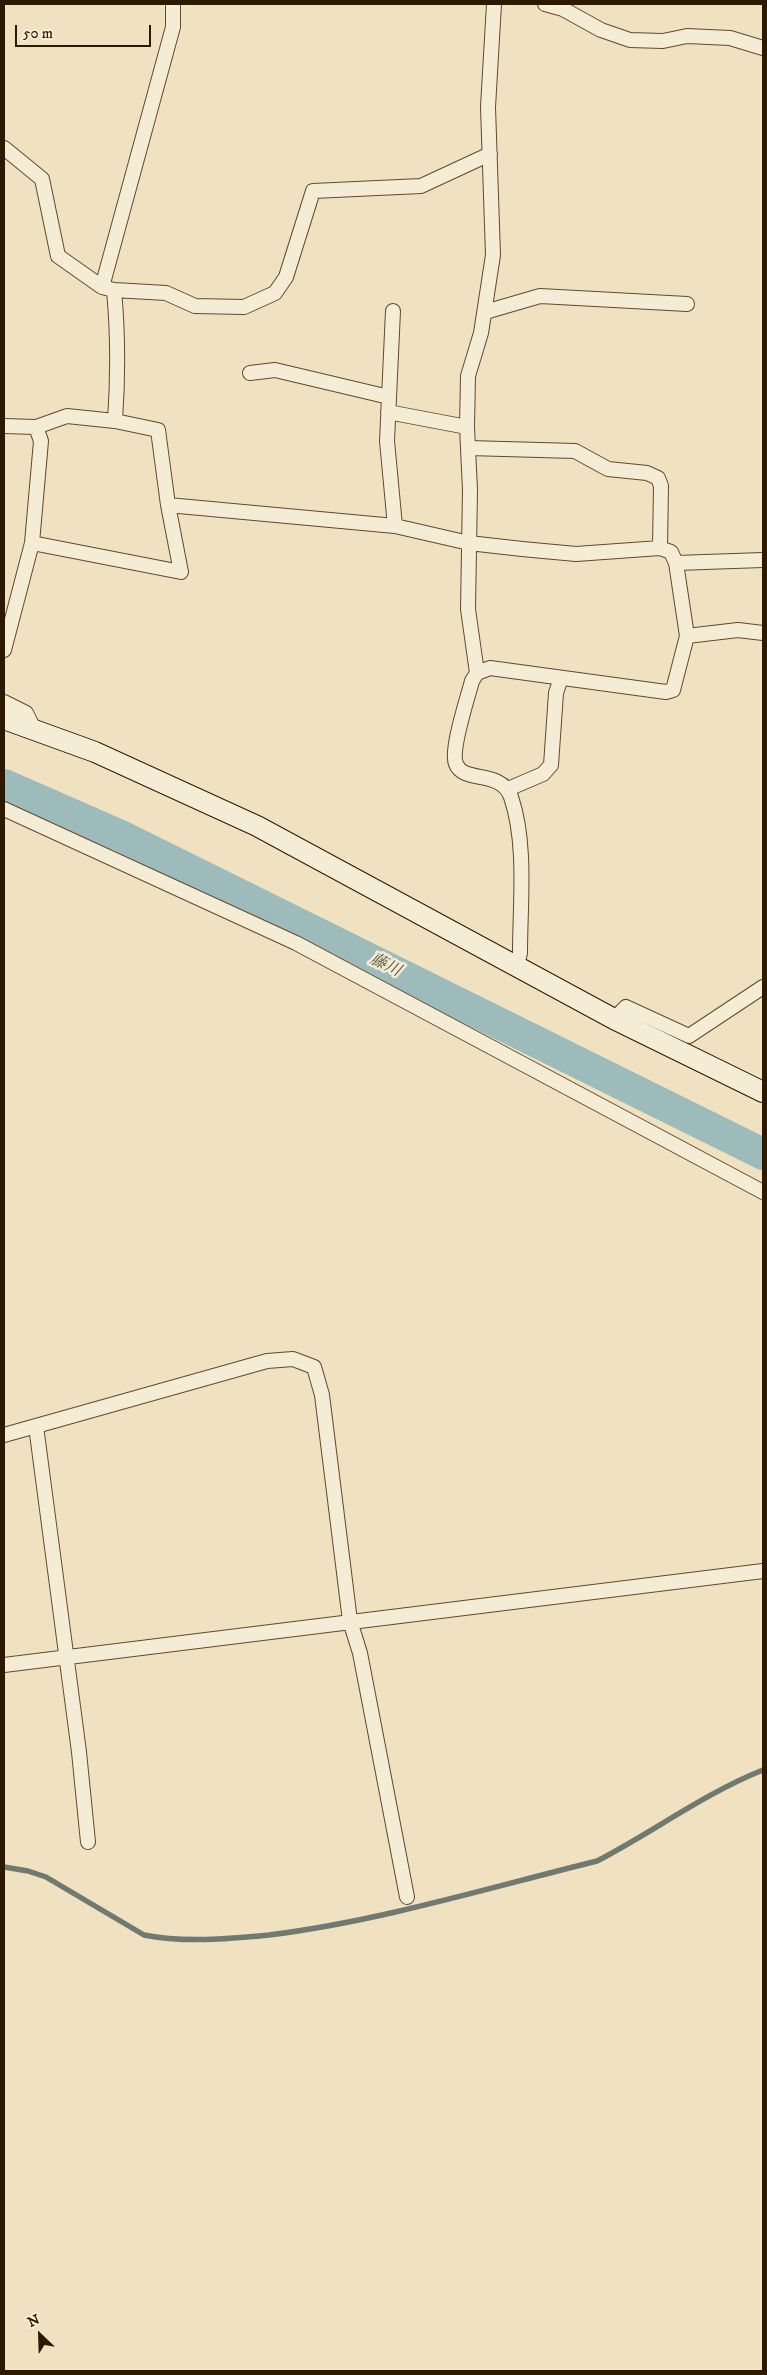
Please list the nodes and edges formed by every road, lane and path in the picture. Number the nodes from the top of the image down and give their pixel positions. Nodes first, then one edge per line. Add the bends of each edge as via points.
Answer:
1 (173, 4) edge
2 (494, 4) edge
3 (545, 4) edge
4 (763, 48) edge
5 (4, 148) edge
6 (490, 154) junction
7 (108, 288) junction
8 (687, 304) dead end
9 (393, 311) dead end
10 (485, 312) junction
11 (250, 373) dead end
12 (389, 397) junction
13 (388, 412) junction
14 (115, 422) junction
15 (4, 426) edge
16 (36, 427) junction
17 (467, 427) junction
18 (468, 448) junction
19 (168, 505) junction
20 (395, 526) junction
21 (469, 542) junction
22 (32, 543) junction
23 (660, 548) junction
24 (763, 560) edge
25 (676, 563) junction
26 (763, 633) edge
27 (687, 636) junction
28 (4, 650) edge
29 (477, 672) junction
30 (561, 678) junction
31 (4, 702) edge
32 (4, 718) edge
33 (35, 731) junction
34 (508, 789) junction
35 (4, 809) edge
36 (516, 966) junction
37 (763, 987) edge
38 (614, 1019) junction
39 (760, 1088) edge
40 (763, 1192) edge
41 (36, 1426) junction
42 (4, 1435) edge
43 (763, 1571) edge
44 (350, 1621) junction
45 (65, 1657) junction
46 (4, 1665) edge
47 (88, 1842) dead end
48 (407, 1897) dead end

1 - 7 street via 173,28
2 - 6 street via 488,107
3 - 4 street via 630,40 663,42 687,36 730,38
5 - 7 street via 42,179 58,256
6 - 7 street via 420,186 313,192 286,276 275,293 244,306 195,306 166,293
6 - 10 street via 493,255
7 - 14 street via 117,390
8 - 10 street via 540,296
9 - 12 street
10 - 17 street via 468,376
11 - 12 street via 274,370
12 - 13 street
13 - 17 street
13 - 20 street via 387,441
14 - 16 street via 67,416
14 - 19 street via 158,430
15 - 16 street
16 - 22 street via 41,442
17 - 18 street
18 - 21 street
18 - 23 street via 576,452 608,469 647,473 658,478 661,486
19 - 20 street
19 - 22 street via 181,572
20 - 21 street
21 - 23 street via 576,554
21 - 29 street via 468,609
22 - 28 street
23 - 25 street via 671,552
24 - 25 street
25 - 27 street
26 - 27 street via 738,630
27 - 30 street via 673,690 666,692
29 - 30 street via 490,668
29 - 34 street via 455,748 456,763 463,772 501,782
30 - 34 street via 556,693 551,765 543,774
31 - 33 street via 26,713
32 - 33 street
33 - 36 street via 95,752 257,826
34 - 36 street via 520,838 520,953
35 - 40 street via 296,943
36 - 38 street
37 - 38 street via 689,1036 626,1007
38 - 39 street
41 - 42 street
41 - 44 street via 267,1361 293,1359 314,1367 322,1395
41 - 45 street
43 - 44 street
44 - 45 street
44 - 48 street via 360,1652
45 - 46 street
45 - 47 street

